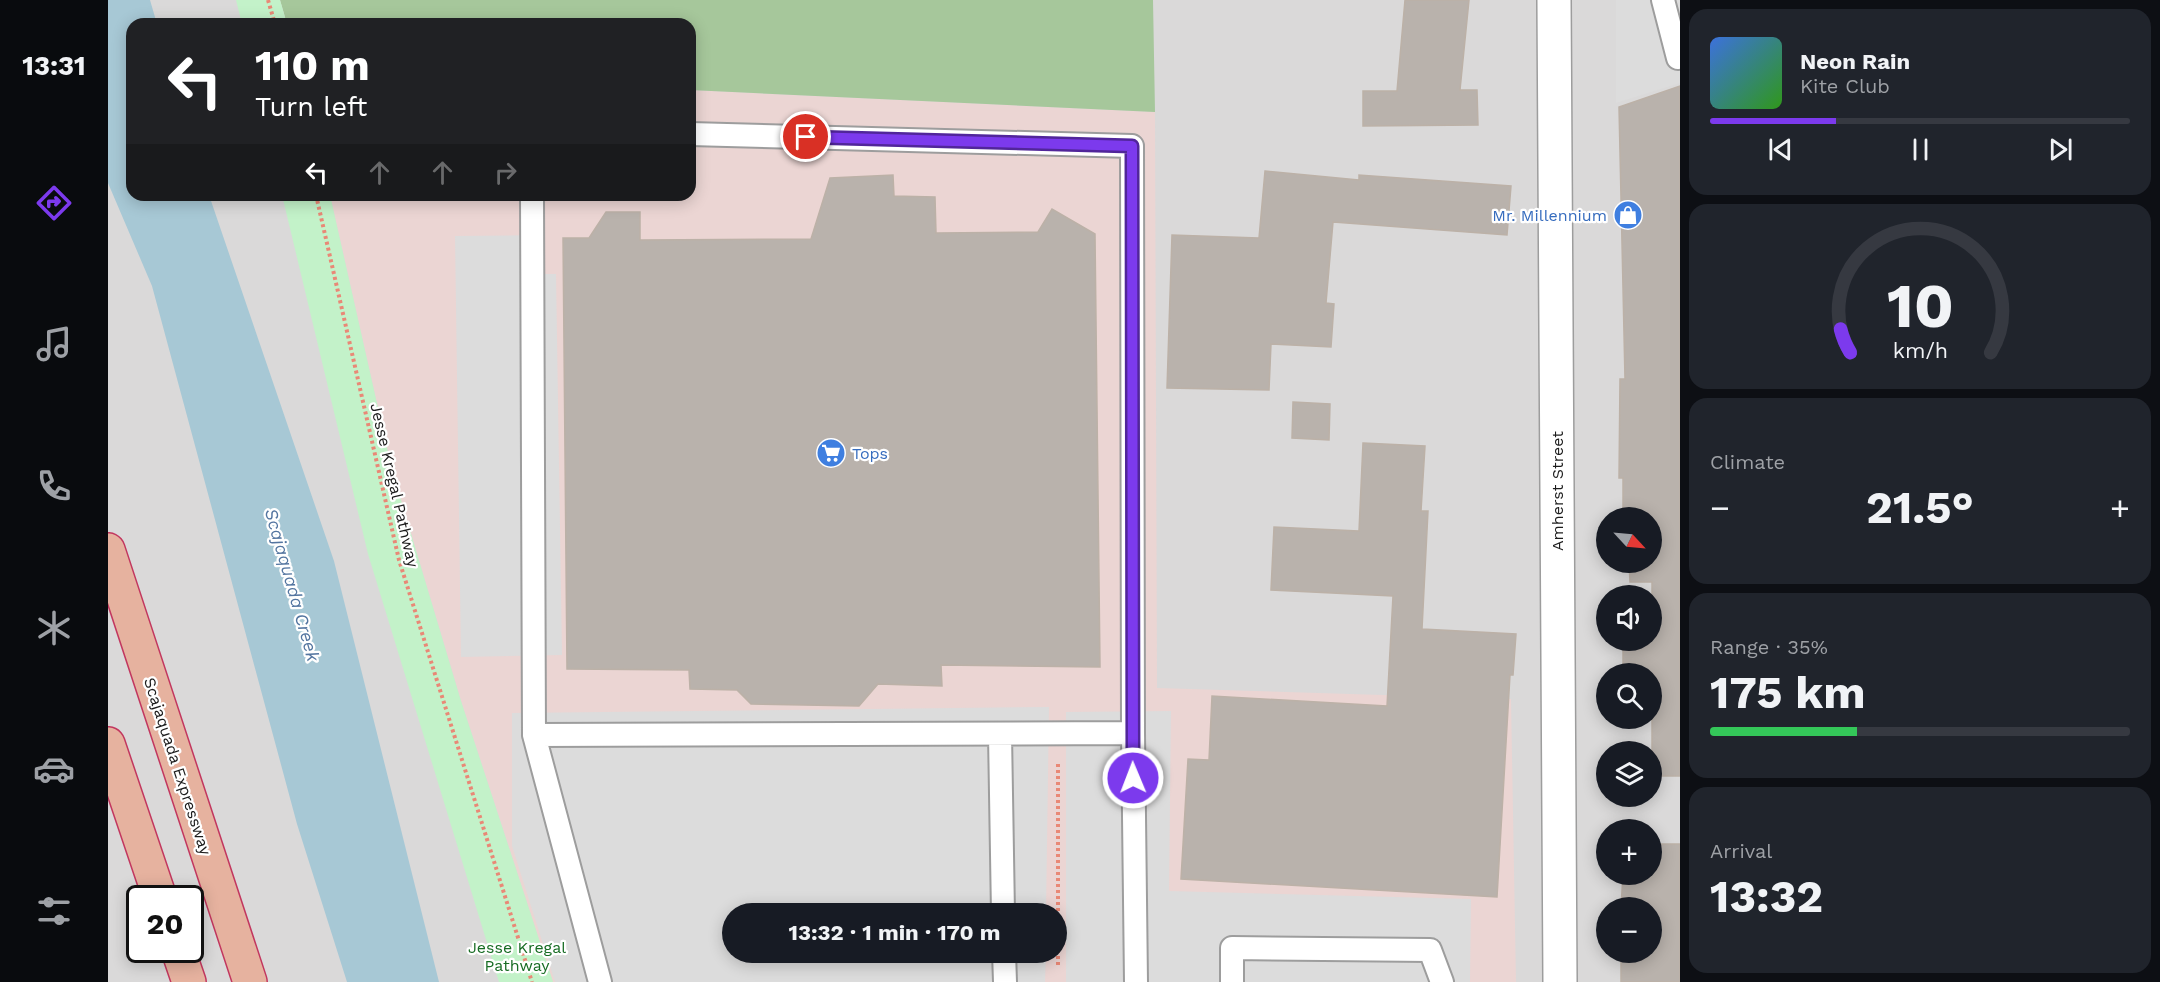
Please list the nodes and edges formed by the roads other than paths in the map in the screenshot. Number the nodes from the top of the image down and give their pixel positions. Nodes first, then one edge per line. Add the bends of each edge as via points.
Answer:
1 (1554, 0) edge
2 (1663, 0) edge
3 (1678, 58) dead end
4 (696, 134) edge
5 (532, 201) edge
6 (108, 550) edge
7 (1133, 733) junction
8 (1000, 734) junction
9 (534, 735) junction
10 (108, 744) edge
11 (156, 885) edge
12 (1004, 903) edge
13 (182, 963) edge
14 (1004, 963) edge
15 (189, 982) edge
16 (250, 982) edge
17 (600, 982) edge
18 (1005, 982) edge
19 (1136, 982) edge
20 (1232, 982) edge
21 (1443, 982) edge
22 (1560, 982) edge

1 - 22 street, Amherst Street
2 - 3 lane
4 - 7 lane via 1132,146
5 - 9 lane
6 - 16 highway, Scajaquada Expressway
7 - 8 lane
7 - 19 lane
8 - 9 lane
8 - 12 lane
9 - 17 lane
10 - 11 highway
13 - 15 highway
14 - 18 lane
20 - 21 lane via 1232,948 1244,948 1430,950

